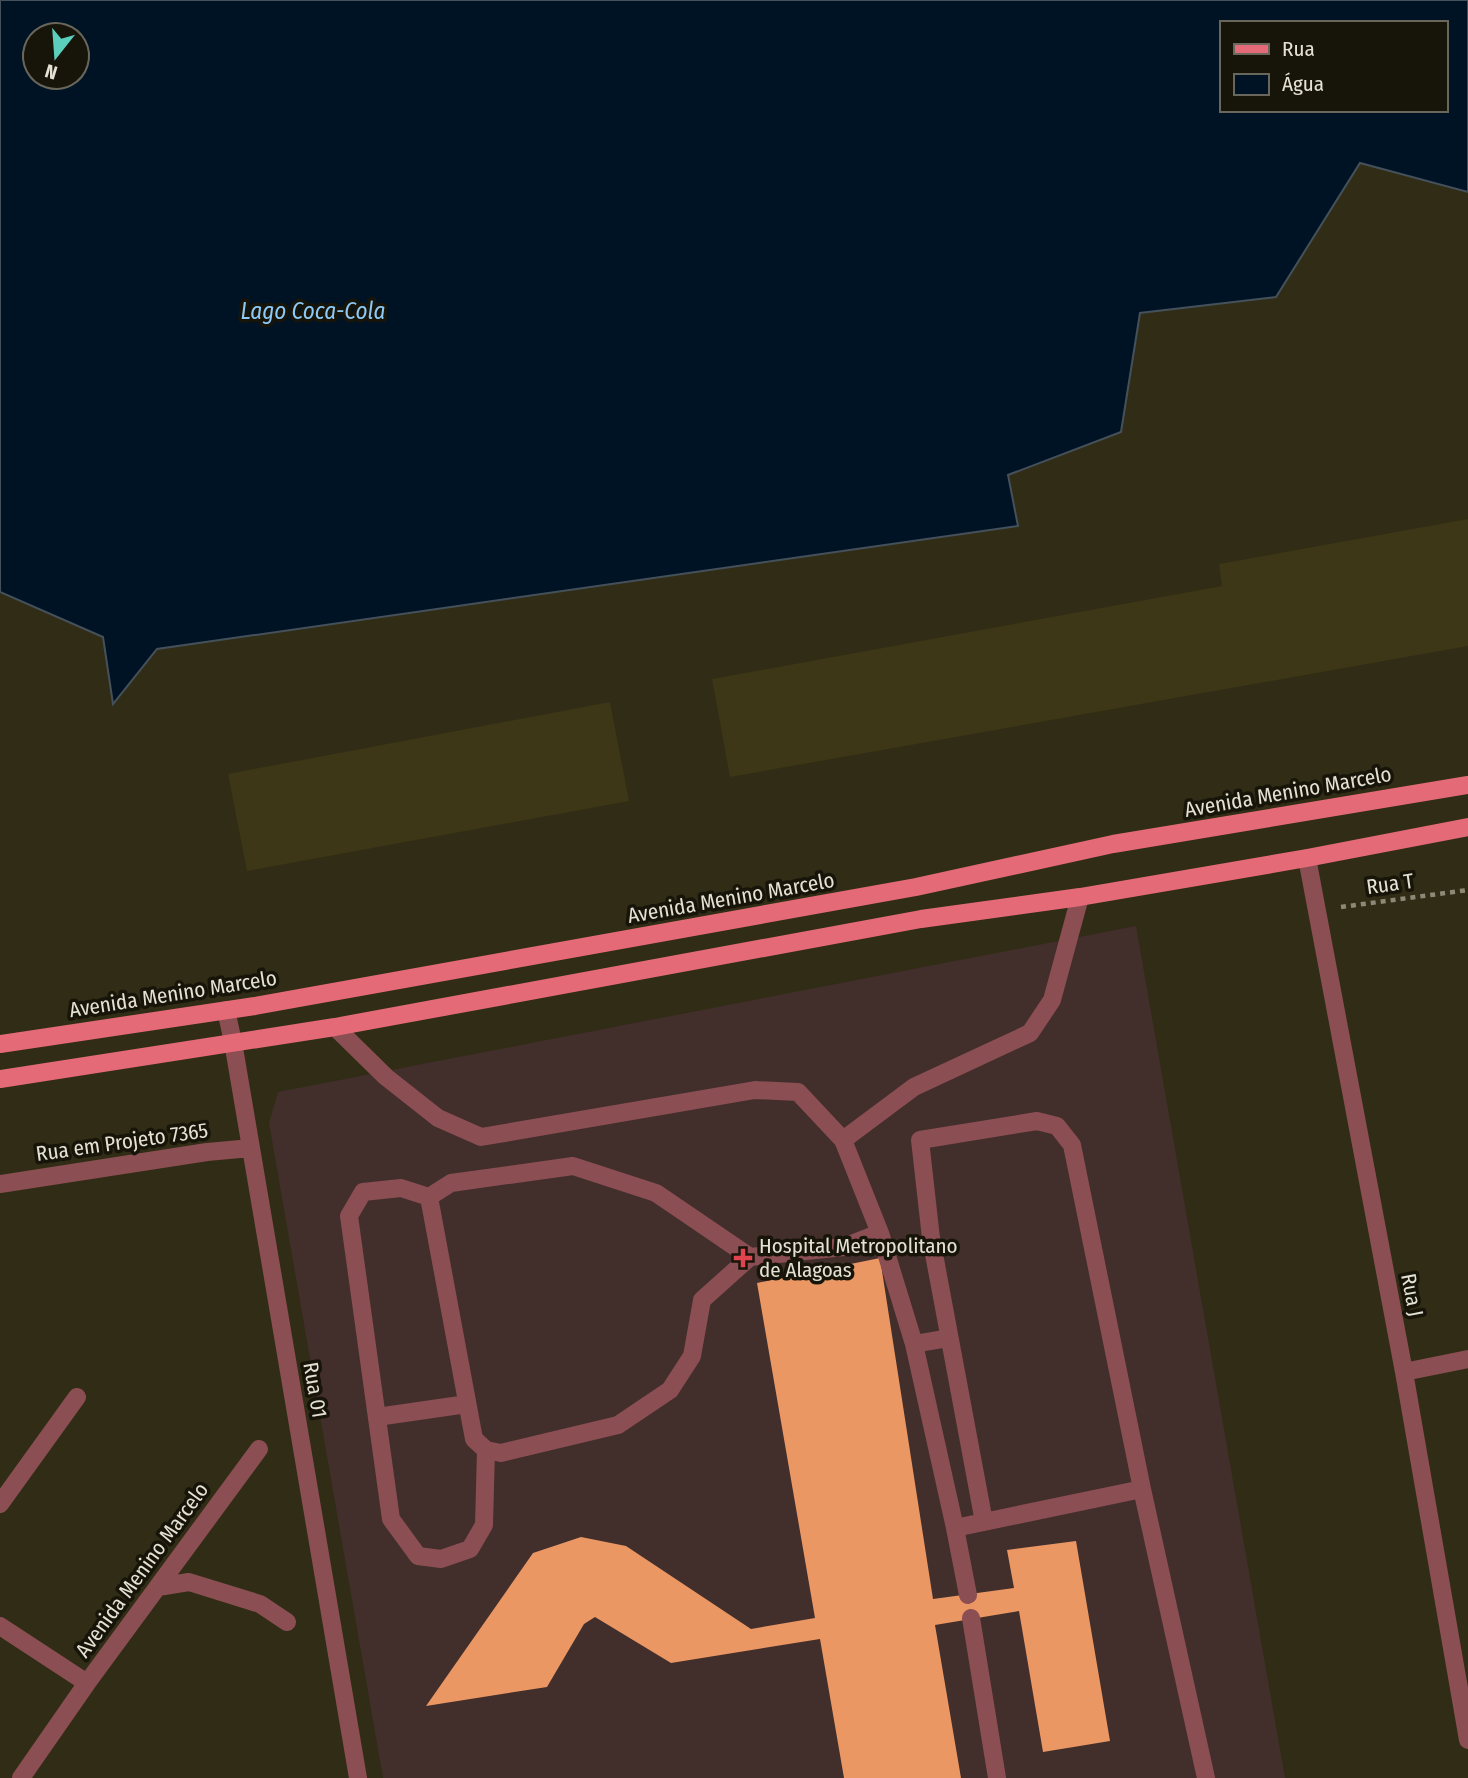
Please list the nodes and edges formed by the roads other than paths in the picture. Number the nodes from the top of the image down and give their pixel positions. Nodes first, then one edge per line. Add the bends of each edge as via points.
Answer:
1 (1468, 785) edge
2 (1468, 827) edge
3 (1307, 858) junction
4 (1080, 897) junction
5 (226, 1010) junction
6 (335, 1027) junction
7 (233, 1042) junction
8 (0, 1044) edge
9 (0, 1079) edge
10 (843, 1140) junction
11 (251, 1148) junction
12 (0, 1184) edge
13 (429, 1197) junction
14 (880, 1233) junction
15 (750, 1257) junction
16 (949, 1338) junction
17 (914, 1344) junction
18 (1468, 1359) edge
19 (1404, 1372) junction
20 (77, 1396) dead end
21 (467, 1404) junction
22 (377, 1417) junction
23 (258, 1449) dead end
24 (486, 1450) junction
25 (1142, 1489) junction
26 (0, 1504) edge
27 (984, 1522) junction
28 (955, 1528) junction
29 (158, 1587) junction
30 (968, 1595) dead end
31 (971, 1618) dead end
32 (287, 1622) dead end
33 (0, 1626) edge
34 (87, 1683) junction
35 (1464, 1700) edge
36 (1468, 1740) edge
37 (21, 1778) edge
38 (358, 1778) edge
39 (997, 1778) edge
40 (1206, 1778) edge

1 - 5 main road, Avenida Menino Marcelo via 1113,844 916,887
2 - 3 main road
3 - 4 main road
3 - 19 street, Rua J
4 - 6 main road via 921,919
4 - 10 street via 1052,1000 1030,1033 914,1087
5 - 7 street, Rua 01
5 - 8 main road, Avenida Menino Marcelo
6 - 7 main road
6 - 10 street via 386,1077 438,1118 481,1137 755,1090 798,1092
7 - 9 main road
7 - 11 street, Rua 01
10 - 14 street
11 - 12 street, Rua em Projeto 7365
11 - 38 street, Rua 01
13 - 15 street via 451,1183 573,1166 656,1193
13 - 21 street
13 - 22 street via 401,1188 363,1192 349,1216
14 - 15 street via 844,1247
14 - 17 street
15 - 24 street via 702,1300 692,1356 670,1390 618,1425 502,1453
16 - 17 street
16 - 25 street via 920,1140 1037,1121 1057,1126 1072,1145
16 - 27 street
17 - 28 street
18 - 19 street
19 - 35 street, Rua J
20 - 26 street
21 - 22 street
21 - 24 street via 474,1438
22 - 24 street via 391,1519 418,1556 441,1559 470,1549 484,1525
23 - 29 street, Avenida Menino Marcelo
25 - 27 street
25 - 40 street
27 - 28 street
28 - 30 street
29 - 32 street via 189,1582 260,1604
29 - 34 street, Avenida Menino Marcelo
31 - 39 street
33 - 34 street, Avenida Menino Marcelo
34 - 37 street, Avenida Menino Marcelo
35 - 36 street, Rua J

